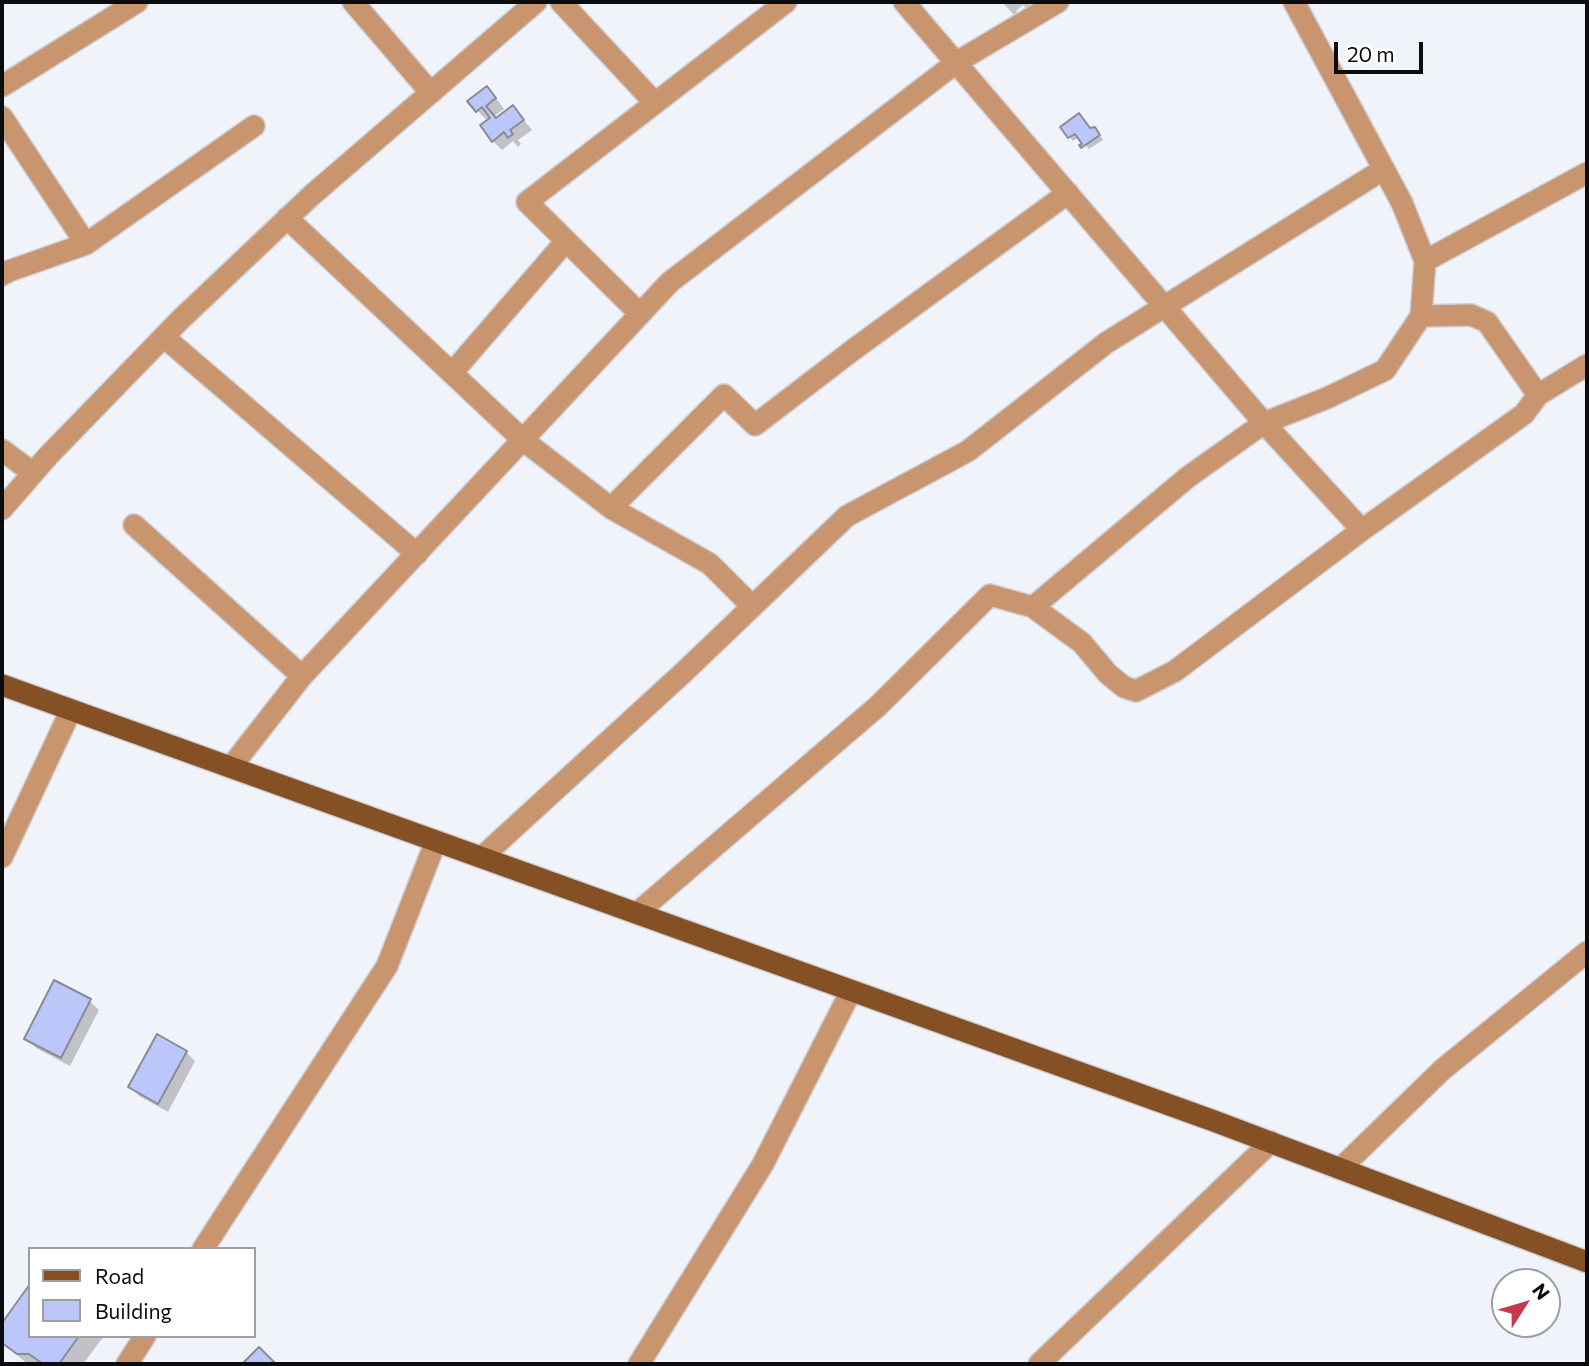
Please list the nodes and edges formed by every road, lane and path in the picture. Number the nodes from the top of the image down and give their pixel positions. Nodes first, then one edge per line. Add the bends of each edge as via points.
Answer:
1 (137, 2) edge
2 (354, 2) edge
3 (536, 2) edge
4 (561, 2) edge
5 (786, 2) edge
6 (904, 2) edge
7 (1058, 2) edge
8 (1294, 2) edge
9 (957, 62) junction
10 (2, 86) edge
11 (431, 93) junction
12 (655, 103) junction
13 (2, 117) edge
14 (254, 127) dead end
15 (1384, 169) junction
16 (1587, 173) edge
17 (1068, 192) junction
18 (287, 218) junction
19 (566, 240) junction
20 (86, 244) junction
21 (1425, 261) junction
22 (2, 275) edge
23 (1165, 306) junction
24 (640, 314) junction
25 (1421, 316) junction
26 (164, 337) junction
27 (1587, 365) edge
28 (452, 373) junction
29 (1538, 395) junction
30 (1264, 423) junction
31 (523, 440) junction
32 (2, 450) edge
33 (33, 474) junction
34 (611, 508) junction
35 (2, 509) edge
36 (134, 525) dead end
37 (1362, 530) junction
38 (416, 554) junction
39 (752, 607) junction
40 (1032, 607) junction
41 (302, 676) junction
42 (2, 685) edge
43 (71, 710) junction
44 (231, 767) junction
45 (436, 841) junction
46 (2, 857) edge
47 (482, 858) junction
48 (637, 914) junction
49 (1587, 952) edge
50 (851, 991) junction
51 (1270, 1142) junction
52 (1340, 1169) junction
53 (203, 1247) edge
54 (1587, 1262) edge
55 (144, 1338) edge
56 (127, 1364) edge
57 (639, 1364) edge
58 (1039, 1364) edge

1 - 10 street
2 - 11 street
3 - 11 street
4 - 12 street
5 - 12 street
6 - 9 street
7 - 9 street
8 - 15 street
9 - 17 street
9 - 24 street via 670,282
11 - 18 street
12 - 19 street via 527,202
13 - 20 street
14 - 20 street
15 - 21 street
15 - 23 street
16 - 21 street
17 - 23 street
17 - 34 street via 755,425 724,395
18 - 26 street
18 - 28 street
19 - 24 street
19 - 28 street
20 - 22 street
21 - 25 street
23 - 30 street
23 - 39 street via 1106,343 968,451 847,516
24 - 31 street
25 - 29 street via 1471,315 1487,322
25 - 30 street via 1385,370
26 - 33 street
26 - 38 street
27 - 29 street
28 - 31 street
29 - 37 street via 1524,414
30 - 37 street
30 - 40 street via 1188,477
31 - 34 street
31 - 38 street
32 - 33 street
33 - 35 street
34 - 39 street via 710,565
36 - 41 street
37 - 40 street via 1175,671 1136,691 1124,687 1082,643
38 - 41 street
39 - 47 street
40 - 48 street via 990,595 878,706
41 - 44 street
42 - 43 main road
43 - 44 main road
43 - 46 street
44 - 45 main road
45 - 47 main road
45 - 53 street via 387,966
47 - 48 main road
48 - 50 main road
49 - 52 street via 1441,1070
50 - 51 main road
50 - 57 street via 763,1164
51 - 52 main road
51 - 58 street
52 - 54 main road
55 - 56 street

